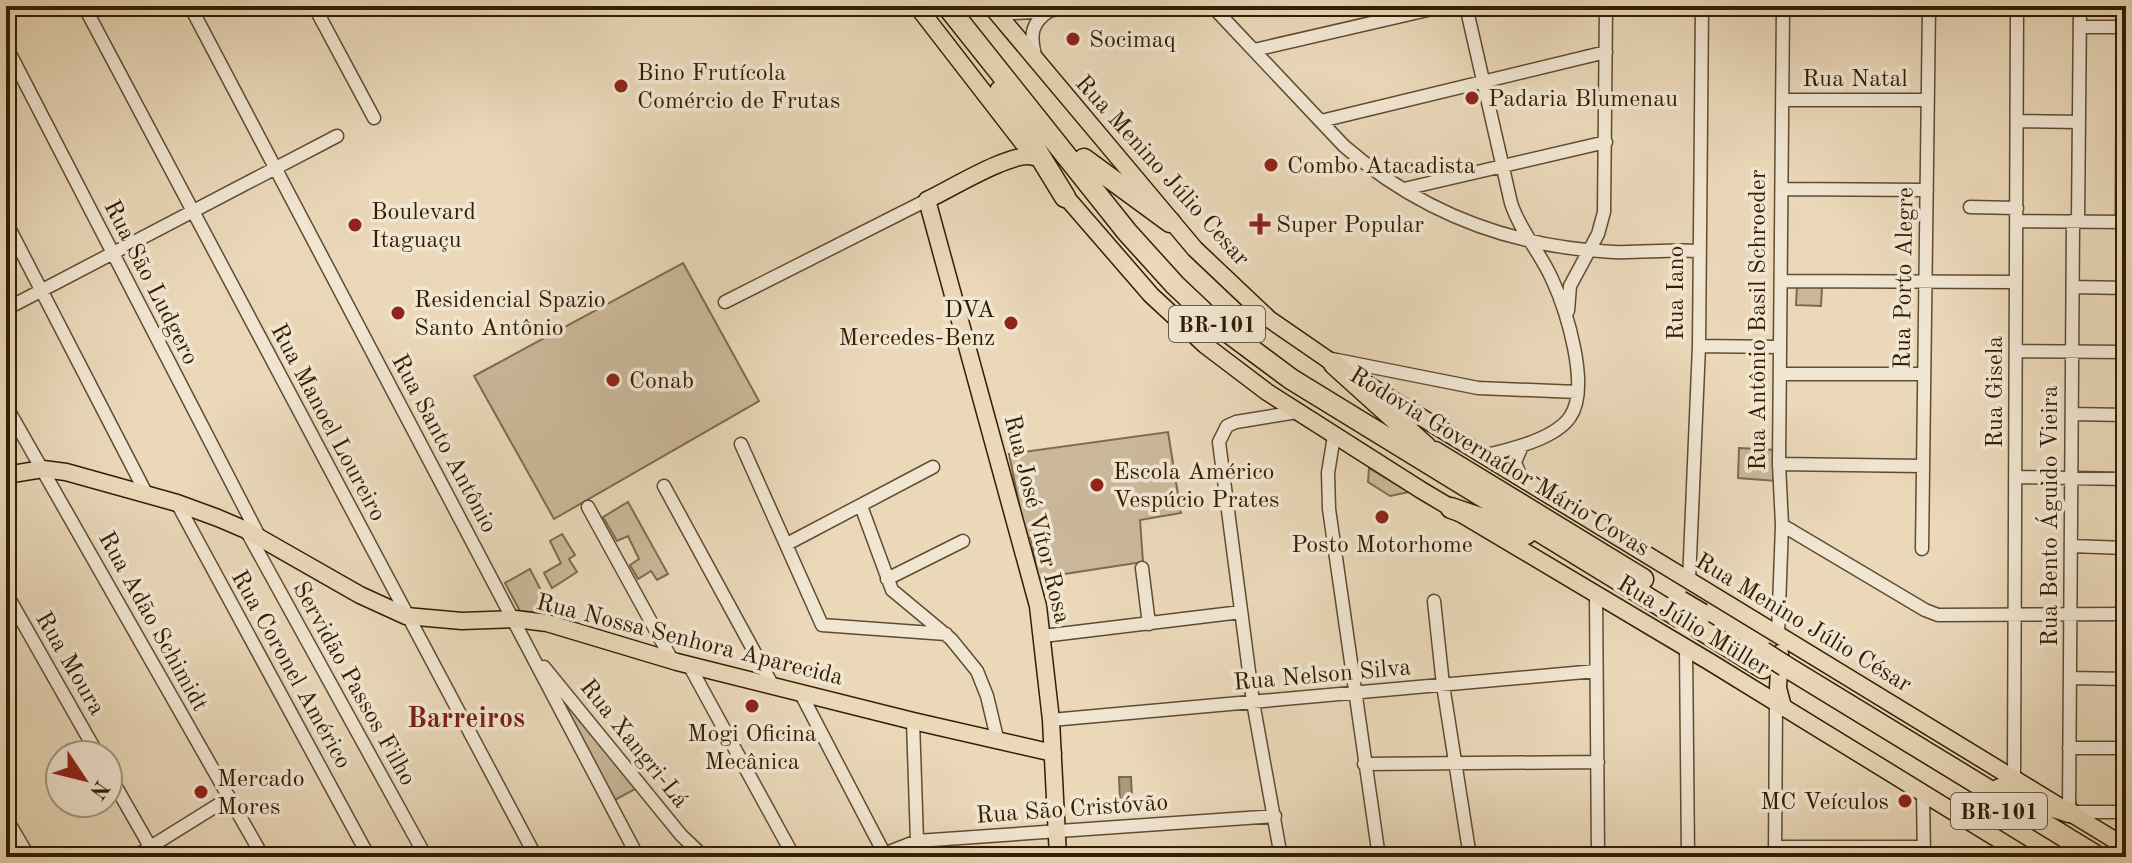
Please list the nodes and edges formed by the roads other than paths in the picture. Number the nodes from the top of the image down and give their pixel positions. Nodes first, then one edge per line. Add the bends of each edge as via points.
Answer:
1 (84, 6) edge
2 (190, 6) edge
3 (314, 6) edge
4 (917, 6) edge
5 (947, 6) edge
6 (964, 6) edge
7 (1071, 6) edge
8 (1212, 6) edge
9 (1445, 6) edge
10 (1466, 6) edge
11 (1606, 6) edge
12 (1702, 6) edge
13 (1783, 6) edge
14 (2017, 6) edge
15 (2080, 6) edge
16 (1881, 7) edge
17 (1929, 7) edge
18 (995, 10) edge
19 (1049, 11) junction
20 (2080, 27) junction
21 (2125, 27) edge
22 (6, 46) edge
23 (1254, 50) junction
24 (1606, 52) junction
25 (1036, 62) junction
26 (1484, 82) junction
27 (1782, 100) junction
28 (1928, 100) junction
29 (374, 118) dead end
30 (1321, 121) junction
31 (2017, 121) junction
32 (2079, 122) junction
33 (1008, 125) junction
34 (337, 136) dead end
35 (1606, 142) junction
36 (1034, 157) junction
37 (1084, 159) junction
38 (998, 165) junction
39 (1503, 166) junction
40 (275, 168) junction
41 (1404, 189) junction
42 (1782, 189) junction
43 (1927, 190) junction
44 (1065, 197) junction
45 (927, 200) junction
46 (1970, 207) dead end
47 (193, 212) junction
48 (2017, 214) junction
49 (2075, 221) junction
50 (6, 222) edge
51 (1170, 222) junction
52 (2124, 222) edge
53 (1529, 241) junction
54 (1588, 250) junction
55 (1699, 251) junction
56 (113, 253) junction
57 (1781, 281) junction
58 (1925, 282) junction
59 (2016, 282) junction
60 (2073, 287) junction
61 (2126, 288) edge
62 (41, 291) junction
63 (725, 302) dead end
64 (6, 309) edge
65 (1567, 318) junction
66 (1699, 346) junction
67 (1780, 347) junction
68 (2016, 351) junction
69 (2072, 352) junction
70 (2126, 352) edge
71 (1326, 360) junction
72 (1780, 374) junction
73 (1924, 374) junction
74 (1577, 392) junction
75 (6, 406) edge
76 (1297, 412) junction
77 (2072, 414) junction
78 (2126, 415) edge
79 (1334, 436) junction
80 (741, 444) dead end
81 (1522, 446) junction
82 (1426, 447) junction
83 (1487, 455) junction
84 (1779, 464) junction
85 (1923, 466) junction
86 (933, 467) dead end
87 (43, 469) junction
88 (6, 475) edge
89 (1520, 475) junction
90 (2016, 477) junction
91 (2071, 478) junction
92 (2126, 479) edge
93 (664, 486) dead end
94 (147, 495) junction
95 (177, 503) junction
96 (861, 506) junction
97 (588, 507) dead end
98 (1451, 508) junction
99 (1782, 525) junction
100 (253, 534) junction
101 (963, 541) dead end
102 (787, 544) junction
103 (2071, 546) junction
104 (2126, 548) edge
105 (1568, 549) junction
106 (1922, 549) dead end
107 (1142, 568) dead end
108 (887, 579) junction
109 (1685, 579) junction
110 (1707, 592) junction
111 (6, 593) edge
112 (1596, 594) junction
113 (1434, 601) dead end
114 (1241, 612) junction
115 (2015, 614) junction
116 (2070, 614) junction
117 (2126, 614) edge
118 (406, 616) junction
119 (515, 619) junction
120 (1149, 624) junction
121 (1690, 627) junction
122 (1774, 633) junction
123 (946, 634) junction
124 (1043, 636) junction
125 (534, 656) junction
126 (672, 660) junction
127 (689, 665) junction
128 (1596, 671) junction
129 (1777, 676) junction
130 (2070, 678) junction
131 (2126, 679) edge
132 (1443, 685) junction
133 (773, 686) junction
134 (800, 692) junction
135 (1355, 693) junction
136 (572, 701) junction
137 (1253, 702) junction
138 (560, 709) junction
139 (1051, 720) junction
140 (913, 721) junction
141 (89, 739) edge
142 (998, 742) junction
143 (2069, 748) junction
144 (2126, 748) edge
145 (1053, 753) junction
146 (1598, 762) junction
147 (1457, 763) junction
148 (1364, 764) junction
149 (1967, 778) junction
150 (2014, 778) junction
151 (1923, 794) junction
152 (229, 798) junction
153 (124, 801) edge
154 (2069, 812) junction
155 (2126, 812) edge
156 (1275, 816) junction
157 (6, 818) edge
158 (1056, 830) junction
159 (917, 841) junction
160 (2126, 847) edge
161 (153, 852) edge
162 (1775, 852) edge
163 (1924, 852) edge
164 (880, 855) edge
165 (2019, 855) edge
166 (29, 857) edge
167 (134, 857) edge
168 (263, 857) edge
169 (369, 857) edge
170 (426, 857) edge
171 (536, 857) edge
172 (638, 857) edge
173 (704, 857) edge
174 (794, 857) edge
175 (1058, 857) edge
176 (1281, 857) edge
177 (1379, 857) edge
178 (1470, 857) edge
179 (1598, 857) edge
180 (1688, 857) edge
181 (2075, 857) edge
182 (2098, 857) edge

1 - 47 street, Rua Manoel Loureiro
2 - 40 street, Rua Santo Antônio
3 - 29 street
4 - 33 main road, Rua Júlio Müller
5 - 44 highway
5 - 105 highway, Rodovia Governador Mário Covas / BR-101 via 1127,232 1213,321 1291,379
6 - 37 highway, Rodovia Governador Mário Covas / BR-101
7 - 19 street
8 - 23 street
9 - 23 street
10 - 26 street
11 - 24 street
12 - 55 street, Rua Iano
13 - 16 street
13 - 27 street, Rua Antônio Basil Schroeder
14 - 31 street, Rua Gisela
15 - 20 street, Rua Bento Águido Vieira
16 - 17 street
17 - 28 street, Rua Porto Alegre
18 - 19 street
18 - 25 main road
19 - 25 street via 1032,28
20 - 21 street
20 - 32 street, Rua Bento Águido Vieira
21 - 52 street
22 - 56 street, Rua São Ludgero
23 - 30 street
24 - 26 street
24 - 35 street
25 - 51 main road, Rua Menino Júlio Cesar
26 - 30 street
26 - 39 street
27 - 28 street, Rua Natal
27 - 42 street, Rua Antônio Basil Schroeder
28 - 43 street, Rua Porto Alegre
30 - 41 street via 1360,160
31 - 32 street
31 - 48 street, Rua Gisela
32 - 49 street, Rua Bento Águido Vieira
33 - 36 main road, Rua Júlio Müller
33 - 38 main road via 1010,142
34 - 40 street
35 - 39 street
35 - 54 street via 1604,212
36 - 38 main road
36 - 44 main road, Rua Júlio Müller
37 - 51 highway
37 - 82 highway, Rodovia Governador Mário Covas / BR-101 via 1151,241 1233,322
38 - 45 main road
39 - 41 street
39 - 53 street via 1515,215
40 - 47 street
40 - 119 street, Rua Santo Antônio
41 - 53 street via 1495,233
42 - 43 street
42 - 57 street, Rua Antônio Basil Schroeder
43 - 58 street, Rua Porto Alegre
44 - 76 main road, Rua Júlio Müller via 1176,320
45 - 63 street
45 - 124 main road, Rua José Vítor Rosa via 1020,533
46 - 48 street
47 - 56 street
47 - 118 street, Rua Manoel Loureiro
48 - 49 street
48 - 59 street, Rua Gisela
49 - 52 street
49 - 60 street, Rua Bento Águido Vieira
50 - 62 street
51 - 71 main road, Rua Menino Júlio Cesar via 1245,297
53 - 54 street
53 - 65 street via 1552,277
54 - 55 street
54 - 65 street via 1570,286
55 - 66 street, Rua Iano
56 - 62 street
56 - 100 street, Rua São Ludgero
57 - 58 street
57 - 67 street, Rua Antônio Basil Schroeder
58 - 59 street
58 - 73 street, Rua Porto Alegre
59 - 68 street, Rua Gisela
60 - 61 street
60 - 69 street, Rua Bento Águido Vieira
62 - 64 street
62 - 94 street
65 - 74 street
66 - 67 street
66 - 109 street, Rua Iano
67 - 72 street, Rua Antônio Basil Schroeder
68 - 69 street
68 - 90 street, Rua Gisela
69 - 70 street
69 - 77 street, Rua Bento Águido Vieira
71 - 74 street via 1478,388
71 - 82 highway
71 - 83 main road, Rua Menino Júlio César
72 - 73 street
72 - 84 street, Rua Antônio Basil Schroeder
73 - 85 street, Rua Porto Alegre
74 - 81 street via 1574,411 1564,424
75 - 87 street, Rua Adão Schimidt
76 - 79 main road, Rua Júlio Müller
76 - 114 street via 1236,422 1227,426 1219,442
77 - 78 street
77 - 91 street, Rua Bento Águido Vieira
79 - 98 main road, Rua Júlio Müller
79 - 135 street via 1327,497
80 - 102 street
81 - 83 street
81 - 89 street via 1515,458
82 - 121 highway, Rodovia Governador Mário Covas / BR-101
83 - 89 main road, Rua Menino Júlio César
84 - 85 street
84 - 99 street, Rua Antônio Basil Schroeder
85 - 106 street, Rua Porto Alegre
86 - 96 street
87 - 88 main road, Rua Nossa Senhora Aparecida
87 - 94 main road, Rua Nossa Senhora Aparecida
87 - 152 street, Rua Adão Schimidt
89 - 109 main road, Rua Menino Júlio César
90 - 91 street
90 - 115 street, Rua Gisela
91 - 92 street
91 - 103 street, Rua Bento Águido Vieira
93 - 133 street
94 - 95 main road, Rua Nossa Senhora Aparecida
95 - 100 main road, Rua Nossa Senhora Aparecida
95 - 169 street, Rua Coronel Américo
96 - 102 street
96 - 108 street
97 - 126 street
98 - 105 highway
98 - 112 main road, Rua Júlio Müller
99 - 115 street via 1925,610 1952,616
99 - 122 street, Rua Antônio Basil Schroeder
100 - 118 main road, Rua Nossa Senhora Aparecida
100 - 170 street, Servidão Passos Filho
101 - 108 street
102 - 123 street via 822,625
103 - 104 street
103 - 116 street, Rua Bento Águido Vieira
105 - 121 highway, Rodovia Governador Mário Covas / BR-101
107 - 120 street
108 - 123 street via 897,594
109 - 110 main road, Rua Menino Júlio César
109 - 121 main road, Rua Iano
110 - 121 main road
110 - 122 main road, Rua Menino Júlio César
111 - 141 street, Rua Moura
112 - 121 main road, Rua Júlio Müller
112 - 128 street
113 - 132 street
114 - 120 street
114 - 137 street
115 - 116 street
115 - 150 street, Rua Gisela
116 - 117 street
116 - 130 street, Rua Bento Águido Vieira
118 - 119 main road, Rua Nossa Senhora Aparecida
118 - 171 street, Rua Manoel Loureiro
119 - 125 street, Rua Santo Antônio
119 - 126 main road, Rua Nossa Senhora Aparecida via 547,623
120 - 124 street
121 - 129 highway, Rodovia Governador Mário Covas / BR-101
121 - 129 main road, Rua Júlio Müller
121 - 180 street, Rua Iano
122 - 129 main road, Rua Antônio Basil Schroeder
123 - 142 street via 981,678
124 - 139 main road, Rua José Vítor Rosa
125 - 136 street, Rua Xangri-Lá
125 - 138 street, Rua Santo Antônio
126 - 127 main road, Rua Nossa Senhora Aparecida
127 - 133 main road, Rua Nossa Senhora Aparecida
127 - 174 street
128 - 132 street, Rua Nelson Silva
128 - 146 street
129 - 149 highway, Rodovia Governador Mário Covas / BR-101
129 - 150 main road, Rua Menino Júlio César
129 - 151 main road, Rua Júlio Müller
129 - 162 street, Rua Antônio Basil Schroeder
129 - 181 highway, Rodovia Governador Mário Covas / BR-101
130 - 131 street
130 - 143 street, Rua Bento Águido Vieira
132 - 135 street, Rua Nelson Silva
132 - 147 street
133 - 134 main road, Rua Nossa Senhora Aparecida
134 - 140 main road, Rua Nossa Senhora Aparecida
134 - 164 street
135 - 137 street, Rua Nelson Silva
135 - 148 street
136 - 138 street via 564,701
136 - 173 street, Rua Xangri-Lá
137 - 139 street, Rua Nelson Silva
137 - 156 street
138 - 172 street, Rua Santo Antônio
139 - 145 main road, Rua José Vítor Rosa
140 - 142 main road, Rua Nossa Senhora Aparecida
140 - 159 street
142 - 145 main road, Rua Nossa Senhora Aparecida
143 - 144 street
143 - 154 street, Rua Bento Águido Vieira
145 - 158 main road, Rua José Vítor Rosa
146 - 147 street
146 - 179 street
147 - 148 street
147 - 178 street
148 - 177 street
149 - 154 highway
149 - 182 highway, Rodovia Governador Mário Covas / BR-101
150 - 154 main road, Rua Menino Júlio César
151 - 163 street
151 - 165 main road, Rua Júlio Müller
152 - 161 street
152 - 168 street, Rua Adão Schimidt
153 - 161 street
154 - 155 street
154 - 160 main road, Rua Menino Júlio César
156 - 158 street, Rua São Cristóvão
156 - 176 street
157 - 166 street
158 - 159 street, Rua São Cristóvão
158 - 175 main road, Rua José Vítor Rosa
159 - 164 street, Rua São Cristóvão
161 - 167 street
162 - 163 street

